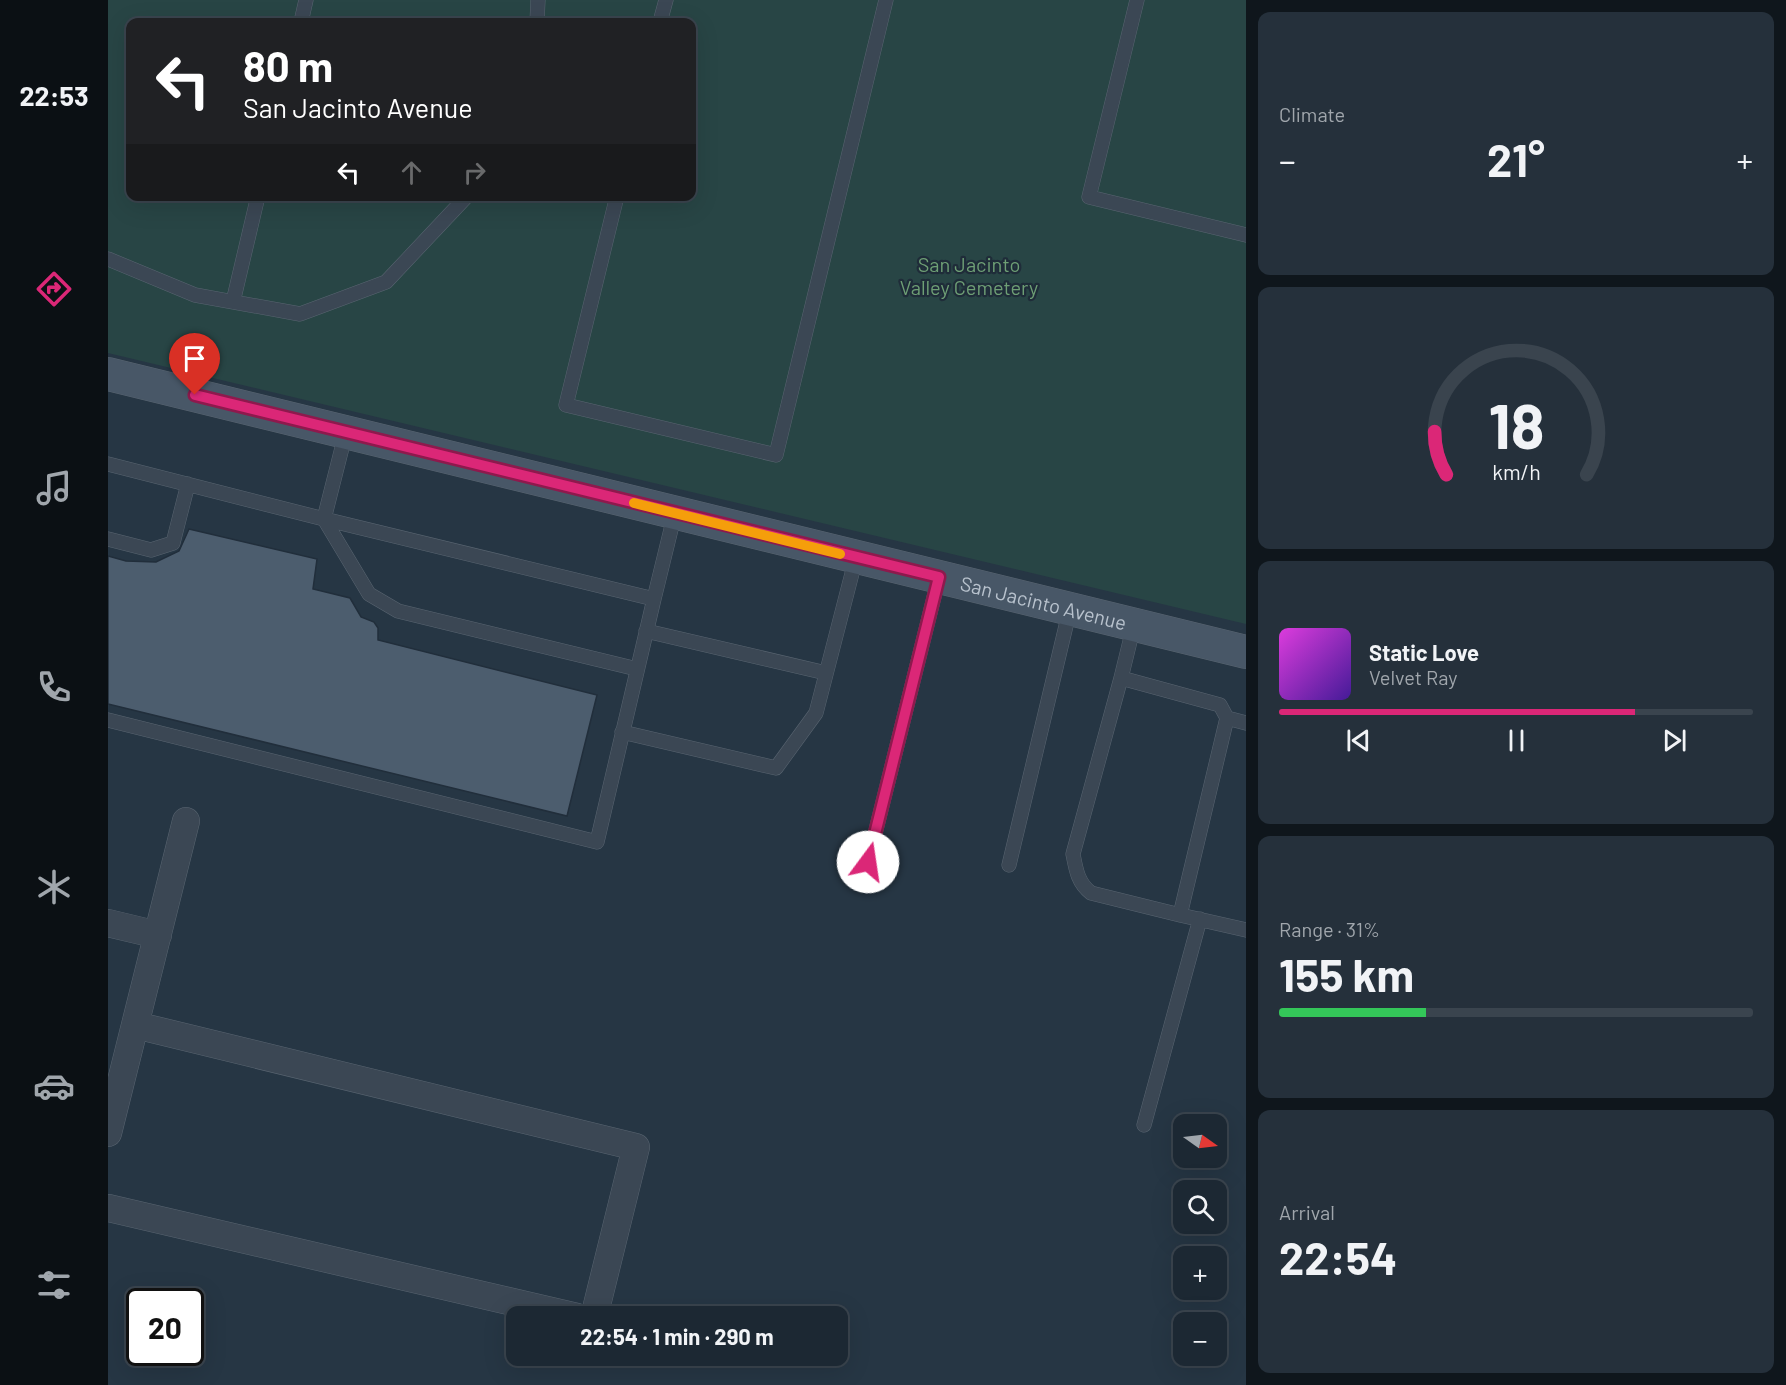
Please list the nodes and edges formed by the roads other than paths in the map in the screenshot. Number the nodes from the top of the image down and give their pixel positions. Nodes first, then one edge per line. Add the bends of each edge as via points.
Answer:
1 (306, 0) edge
2 (538, 0) edge
3 (666, 0) edge
4 (886, 0) edge
5 (1137, 0) edge
6 (302, 18) edge
7 (537, 18) edge
8 (661, 18) edge
9 (257, 201) edge
10 (462, 201) edge
11 (616, 201) edge
12 (1246, 235) edge
13 (108, 259) edge
14 (233, 302) junction
15 (108, 374) edge
16 (346, 432) junction
17 (108, 464) edge
18 (188, 484) junction
19 (675, 513) junction
20 (324, 519) junction
21 (108, 539) edge
22 (856, 558) junction
23 (939, 577) junction
24 (654, 599) junction
25 (1070, 609) junction
26 (1134, 625) junction
27 (646, 631) junction
28 (1246, 652) edge
29 (637, 669) junction
30 (826, 673) junction
31 (1121, 678) junction
32 (1227, 718) junction
33 (108, 720) edge
34 (1246, 723) edge
35 (622, 732) junction
36 (186, 821) dead end
37 (868, 862) dead end
38 (1009, 865) dead end
39 (1180, 915) junction
40 (1200, 919) junction
41 (108, 923) edge
42 (1246, 930) edge
43 (158, 935) junction
44 (135, 1024) junction
45 (1144, 1125) dead end
46 (109, 1126) edge
47 (108, 1209) edge
48 (529, 1306) edge
49 (597, 1306) edge

1 - 6 lane
2 - 7 lane
3 - 8 lane
4 - 11 lane via 776,455 566,405
5 - 12 lane via 1089,197
9 - 14 lane
10 - 14 lane via 386,282 300,314
13 - 14 lane via 195,295
15 - 16 main road, San Jacinto Avenue
16 - 19 main road, San Jacinto Avenue
16 - 20 lane
17 - 18 lane
18 - 20 lane
18 - 21 lane via 173,543 151,550
19 - 22 main road, San Jacinto Avenue
19 - 24 lane
20 - 24 lane
20 - 29 lane via 369,594 398,611
22 - 23 main road, San Jacinto Avenue
22 - 30 lane
23 - 25 main road, San Jacinto Avenue
23 - 37 lane
24 - 27 lane
25 - 26 main road, San Jacinto Avenue
25 - 38 lane
26 - 28 main road, San Jacinto Avenue
26 - 31 lane
27 - 29 lane
27 - 30 lane
29 - 35 lane
30 - 35 lane via 816,713 776,768
31 - 32 lane via 1220,705
31 - 39 lane via 1073,854 1076,868 1082,886 1091,893
32 - 34 lane
32 - 39 lane
33 - 35 lane via 597,842
36 - 43 street
39 - 40 lane
40 - 42 lane
40 - 45 lane
41 - 43 street
43 - 44 street
44 - 46 street
44 - 49 street via 636,1147
47 - 48 street

